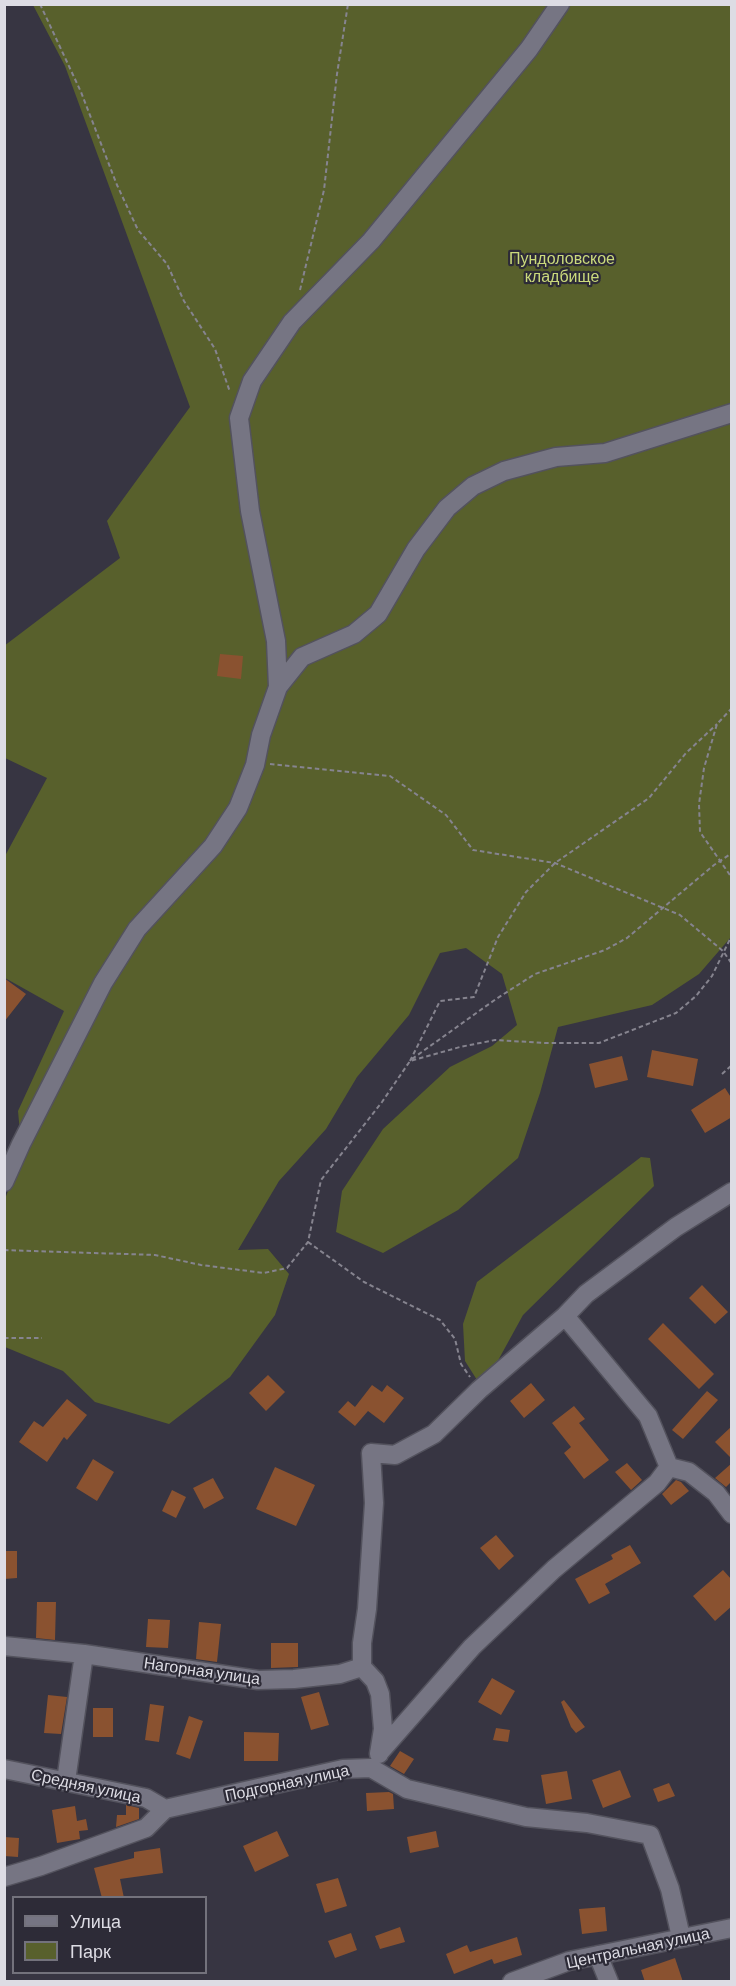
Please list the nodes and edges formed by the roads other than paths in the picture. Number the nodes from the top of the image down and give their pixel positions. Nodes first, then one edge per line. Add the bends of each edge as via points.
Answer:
1 (560, 4) edge
2 (732, 413) edge
3 (278, 687) junction
4 (4, 1182) edge
5 (732, 1192) edge
6 (565, 1316) junction
7 (669, 1467) junction
8 (732, 1514) edge
9 (4, 1646) edge
10 (84, 1654) junction
11 (362, 1668) junction
12 (375, 1761) junction
13 (4, 1769) edge
14 (66, 1781) junction
15 (165, 1809) junction
16 (4, 1877) edge
17 (732, 1928) edge
18 (681, 1937) junction
19 (598, 1955) junction
20 (512, 1982) edge
21 (609, 1982) edge

1 - 3 street via 529,49 371,241 292,322 252,381 239,418 250,511 276,641
2 - 3 street via 605,453 556,457 525,465 473,486 447,508 416,549 378,614 354,634 302,657
3 - 4 street via 238,808 213,846 137,930 104,983
5 - 6 street via 676,1227 586,1294
6 - 7 street via 648,1416
6 - 11 street via 434,1434 395,1455 371,1453 374,1503
7 - 8 street via 689,1472 716,1493
7 - 12 street via 657,1483 554,1569 472,1647
9 - 10 street, Нагорная улица
10 - 11 street, Нагорная улица via 258,1680 340,1674
10 - 14 street
11 - 12 street via 375,1681 380,1694 383,1729
12 - 15 street, Подгорная улица
12 - 18 street, Подгорная улица via 407,1789 526,1817 650,1835 670,1888
13 - 14 street, Средняя улица
14 - 15 street, Средняя улица via 146,1798
15 - 16 street, Подгорная улица via 146,1828
17 - 18 street, Центральная улица
18 - 19 street, Центральная улица
19 - 20 street, Центральная улица
19 - 21 street

